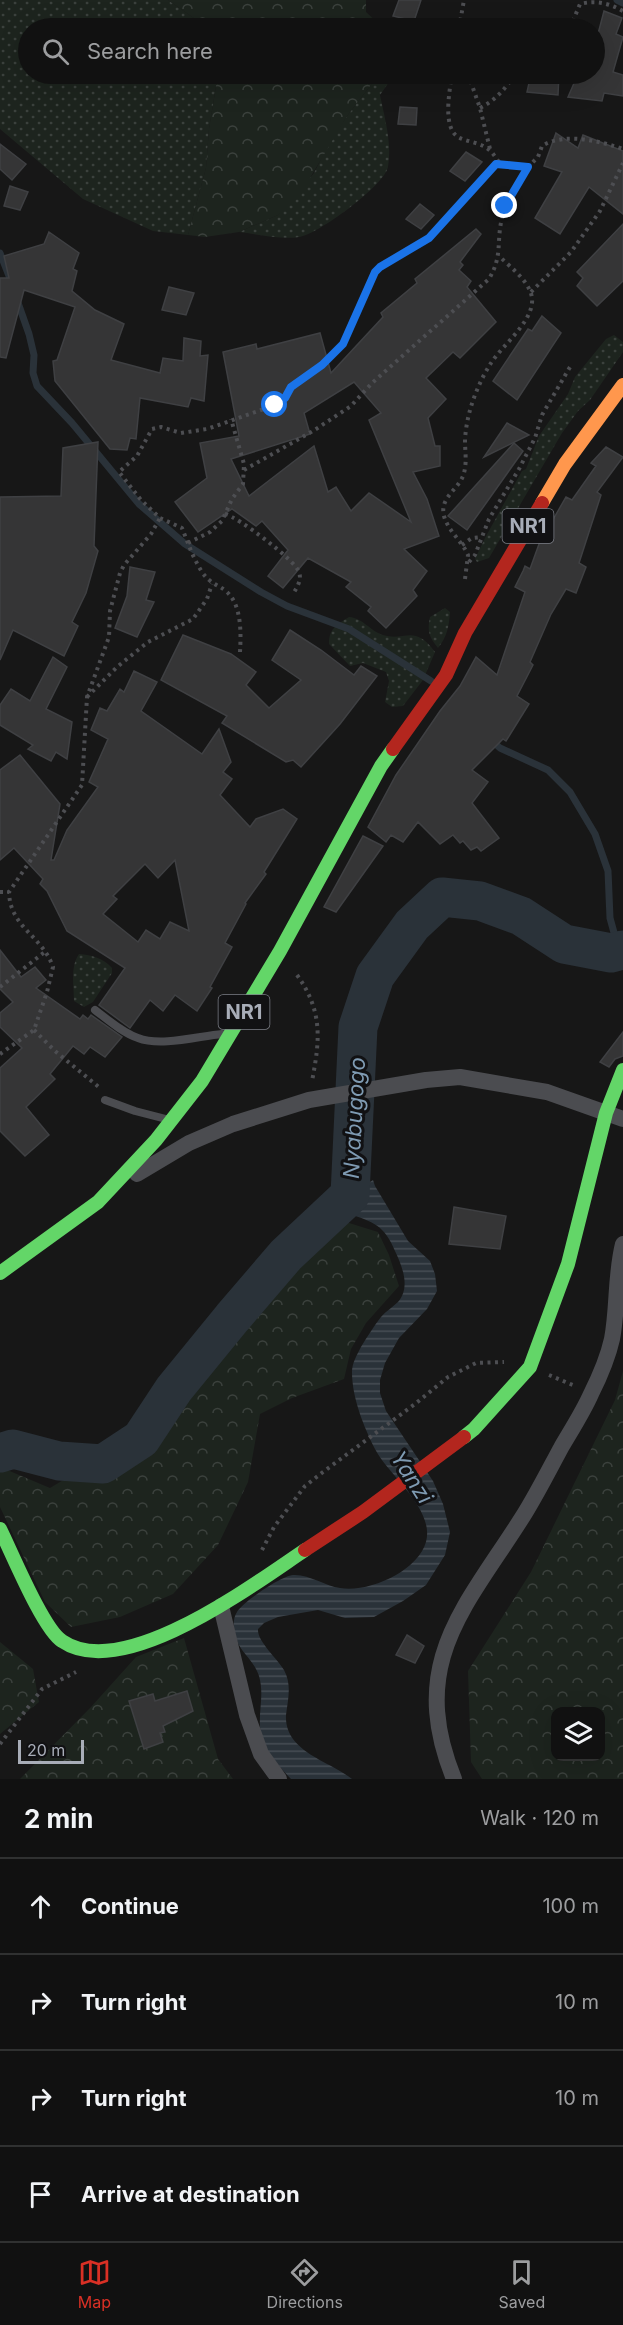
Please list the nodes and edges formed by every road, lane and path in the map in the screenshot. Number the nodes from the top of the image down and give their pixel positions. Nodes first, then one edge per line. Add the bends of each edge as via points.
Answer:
1 (464, 0) edge
2 (623, 11) edge
3 (461, 18) edge
4 (574, 18) edge
5 (450, 84) edge
6 (472, 84) edge
7 (508, 84) edge
8 (480, 108) junction
9 (490, 149) junction
10 (623, 149) edge
11 (623, 163) edge
12 (501, 164) junction
13 (528, 167) junction
14 (499, 256) junction
15 (531, 292) junction
16 (570, 367) dead end
17 (623, 386) edge
18 (231, 419) junction
19 (244, 470) junction
20 (225, 514) junction
21 (160, 518) junction
22 (482, 537) junction
23 (188, 543) junction
24 (462, 545) junction
25 (469, 562) junction
26 (464, 582) dead end
27 (212, 584) junction
28 (293, 594) dead end
29 (240, 652) dead end
30 (87, 697) junction
31 (0, 892) edge
32 (9, 892) junction
33 (46, 951) junction
34 (280, 951) junction
35 (0, 987) edge
36 (95, 1011) dead end
37 (34, 1030) junction
38 (232, 1032) junction
39 (0, 1054) edge
40 (623, 1070) edge
41 (105, 1100) joint
42 (309, 1100) junction
43 (606, 1113) junction
44 (623, 1119) edge
45 (172, 1120) junction
46 (98, 1202) junction
47 (623, 1244) edge
48 (0, 1273) edge
49 (415, 1404) dead end
50 (0, 1529) edge
51 (261, 1552) dead end
52 (221, 1606) junction
53 (85, 1667) dead end
54 (0, 1744) edge
55 (279, 1779) edge
56 (454, 1779) edge

1 - 3 path
2 - 4 path via 588,0 580,4
5 - 9 path via 451,131
6 - 8 path
7 - 8 path
8 - 9 path
9 - 12 path
10 - 13 path via 558,139 542,146 538,158
11 - 15 path via 600,211 571,252
12 - 13 path
12 - 18 path via 493,167 429,238 375,272 337,352 300,379 275,405
13 - 14 path via 505,206
14 - 15 path
14 - 19 path via 489,279 351,406
15 - 24 path via 527,316 491,364 476,392 467,426 465,472 445,502 443,515
16 - 22 path
17 - 34 main road, NR1 via 565,464 465,633 446,675 381,766
18 - 19 path
18 - 21 path via 207,429 181,433 161,427 152,429 137,456 119,472
19 - 20 path via 243,484
20 - 23 path via 210,532
20 - 28 path via 249,527 293,563 300,578
21 - 23 path via 182,528
21 - 30 path via 120,573 110,611 109,637
22 - 24 path
22 - 25 path
23 - 27 path
24 - 25 path
25 - 26 path
27 - 29 path via 228,592 235,607 240,622
27 - 30 path via 193,619 148,642
30 - 32 path via 82,785
31 - 32 path
32 - 33 path via 12,912
33 - 35 path
33 - 37 path via 53,967
34 - 38 main road, NR1
34 - 42 path via 304,985 318,1020 317,1056
36 - 38 lane via 129,1034 152,1041
37 - 39 path
37 - 41 path via 98,1085
38 - 45 main road, NR1
40 - 43 main road
41 - 45 lane
42 - 43 street via 460,1077 547,1092
42 - 46 street via 233,1124 189,1143
43 - 44 street
43 - 52 main road via 568,1264 530,1367 474,1429 363,1512
45 - 46 main road, NR1
46 - 48 main road, NR1
47 - 56 street via 617,1266 612,1339 592,1394 447,1639 437,1680 438,1715
49 - 51 path via 305,1486 274,1527
50 - 52 main road via 44,1619 61,1641 86,1651 129,1648
52 - 55 street via 247,1715 261,1754
53 - 54 path via 42,1689

